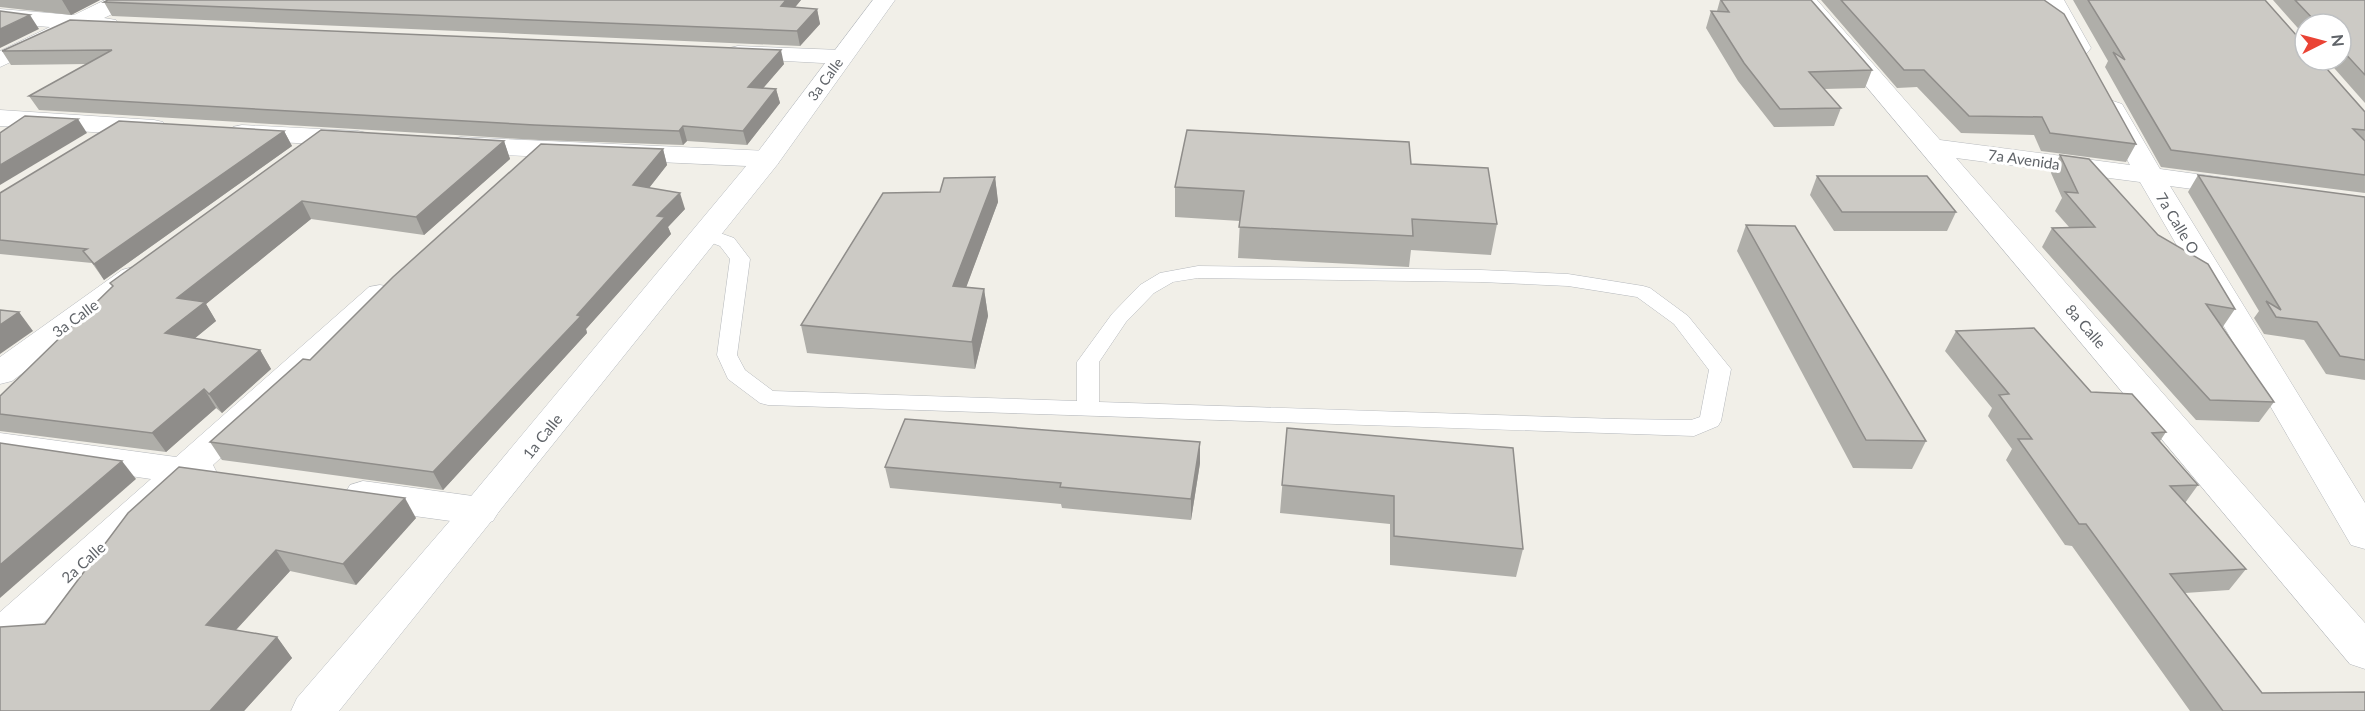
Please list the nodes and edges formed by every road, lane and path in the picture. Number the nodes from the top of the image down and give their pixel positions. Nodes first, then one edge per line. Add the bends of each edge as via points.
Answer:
1 (123, 0) edge
2 (884, 0) edge
3 (1805, 0) edge
4 (2053, 0) edge
5 (0, 16) edge
6 (74, 24) junction
7 (133, 26) edge
8 (712, 52) edge
9 (841, 57) junction
10 (0, 60) edge
11 (0, 118) edge
12 (121, 126) junction
13 (180, 129) edge
14 (216, 131) edge
15 (324, 137) junction
16 (383, 140) edge
17 (431, 143) edge
18 (1933, 147) junction
19 (539, 150) junction
20 (80, 151) edge
21 (767, 159) junction
22 (286, 165) edge
23 (2150, 176) junction
24 (504, 182) edge
25 (2263, 191) edge
26 (706, 234) junction
27 (152, 262) edge
28 (406, 270) edge
29 (0, 373) edge
30 (1088, 409) junction
31 (0, 445) edge
32 (184, 471) junction
33 (232, 477) edge
34 (326, 490) edge
35 (480, 511) junction
36 (2365, 535) edge
37 (0, 637) edge
38 (2365, 652) edge
39 (312, 711) edge

1 - 6 street
2 - 9 street, 3a Calle
3 - 18 street, 8a Calle
4 - 23 street, 7a Calle O
5 - 6 street
6 - 7 street
6 - 10 street
8 - 9 street
9 - 21 street, 3a Calle
11 - 12 street
12 - 13 street
12 - 20 street
14 - 15 street
15 - 16 street
15 - 22 street
17 - 19 street
18 - 23 street, 7a Avenida
18 - 38 street, 8a Calle
19 - 21 street
19 - 24 street
21 - 26 street, 1a Calle
23 - 25 street, 7a Avenida
23 - 36 street, 7a Calle O
26 - 30 lane via 727,242 740,259 727,355 736,374 768,398
26 - 35 street, 1a Calle
27 - 29 street, 3a Calle
28 - 32 street, 2a Calle
30 - 30 lane via 1694,428 1710,422 1720,369 1681,320 1643,292 1568,280 1481,276 1198,272 1167,277 1146,289 1119,318 1088,362
31 - 32 street
32 - 33 street
32 - 37 street, 2a Calle
34 - 35 street
35 - 39 street, 1a Calle

